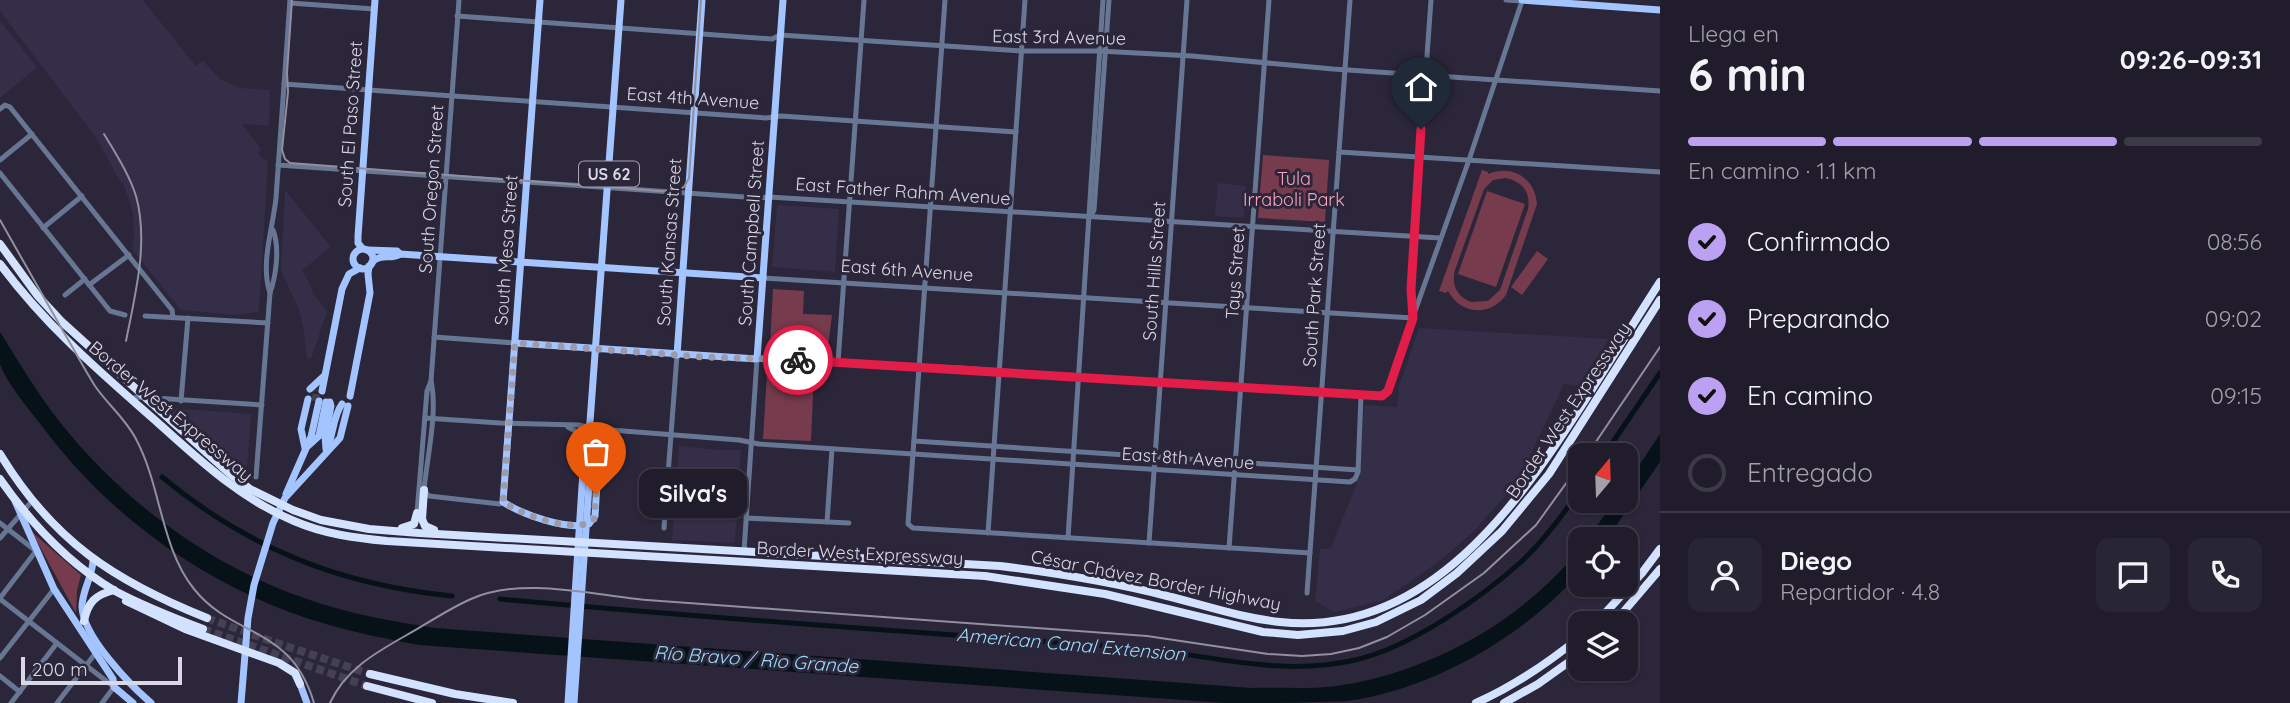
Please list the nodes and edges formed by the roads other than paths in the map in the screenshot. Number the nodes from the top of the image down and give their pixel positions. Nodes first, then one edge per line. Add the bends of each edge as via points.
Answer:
1 (375, 0) edge
2 (459, 0) edge
3 (540, 0) edge
4 (621, 0) edge
5 (702, 0) edge
6 (783, 0) edge
7 (864, 0) edge
8 (945, 0) edge
9 (1025, 0) edge
10 (1103, 0) edge
11 (1109, 0) edge
12 (1188, 0) edge
13 (1269, 0) edge
14 (1350, 0) edge
15 (1431, 0) edge
16 (1506, 0) edge
17 (1522, 0) edge
18 (290, 2) edge
19 (374, 9) junction
20 (1660, 10) edge
21 (457, 16) junction
22 (538, 22) junction
23 (619, 27) junction
24 (700, 33) junction
25 (780, 35) junction
26 (861, 40) junction
27 (942, 46) junction
28 (1022, 51) junction
29 (1103, 51) junction
30 (1183, 55) junction
31 (1264, 61) junction
32 (1345, 70) junction
33 (1424, 75) junction
34 (1495, 79) junction
35 (284, 84) junction
36 (368, 90) junction
37 (1660, 91) edge
38 (452, 95) junction
39 (533, 101) junction
40 (613, 106) junction
41 (0, 109) edge
42 (695, 113) junction
43 (775, 117) junction
44 (855, 121) junction
45 (936, 126) junction
46 (1016, 132) junction
47 (32, 134) junction
48 (1339, 152) junction
49 (1420, 156) junction
50 (0, 160) edge
51 (1469, 160) junction
52 (278, 165) junction
53 (363, 171) junction
54 (1660, 172) edge
55 (0, 173) edge
56 (446, 177) junction
57 (526, 183) junction
58 (608, 189) junction
59 (689, 194) junction
60 (82, 196) junction
61 (769, 197) junction
62 (849, 202) junction
63 (931, 207) junction
64 (1010, 212) junction
65 (1091, 216) junction
66 (1171, 221) junction
67 (1252, 226) junction
68 (43, 228) junction
69 (1332, 231) junction
70 (1414, 236) junction
71 (1440, 238) junction
72 (0, 244) edge
73 (365, 249) junction
74 (400, 254) junction
75 (129, 255) junction
76 (440, 257) junction
77 (521, 262) junction
78 (0, 264) edge
79 (371, 264) junction
80 (360, 268) junction
81 (601, 268) junction
82 (682, 274) junction
83 (763, 278) junction
84 (85, 279) junction
85 (844, 281) junction
86 (1660, 282) edge
87 (89, 285) junction
88 (925, 287) junction
89 (1005, 291) junction
90 (65, 295) dead end
91 (1085, 296) junction
92 (1660, 300) edge
93 (1166, 302) junction
94 (1246, 307) junction
95 (1328, 313) junction
96 (125, 314) dead end
97 (145, 316) dead end
98 (173, 317) junction
99 (188, 318) junction
100 (1413, 318) junction
101 (268, 323) junction
102 (434, 337) junction
103 (515, 343) junction
104 (596, 349) junction
105 (677, 355) junction
106 (757, 359) junction
107 (838, 362) junction
108 (919, 367) junction
109 (998, 372) junction
110 (325, 375) junction
111 (1079, 377) junction
112 (1160, 382) junction
113 (1241, 388) junction
114 (1322, 393) junction
115 (349, 395) dead end
116 (1361, 396) junction
117 (130, 399) dead end
118 (181, 401) junction
119 (262, 405) junction
120 (345, 405) dead end
121 (428, 418) junction
122 (509, 423) junction
123 (565, 426) junction
124 (589, 428) junction
125 (671, 435) junction
126 (914, 442) junction
127 (751, 443) junction
128 (584, 446) junction
129 (993, 447) junction
130 (832, 449) junction
131 (1074, 452) junction
132 (326, 453) junction
133 (0, 454) edge
134 (913, 454) junction
135 (1155, 457) junction
136 (993, 459) junction
137 (1235, 462) junction
138 (1073, 465) junction
139 (587, 467) junction
140 (1316, 467) junction
141 (1154, 470) junction
142 (1358, 470) junction
143 (1234, 475) junction
144 (256, 477) dead end
145 (228, 478) junction
146 (0, 480) edge
147 (1316, 481) junction
148 (424, 490) junction
149 (285, 498) junction
150 (32, 502) junction
151 (503, 502) junction
152 (21, 512) junction
153 (417, 513) joint
154 (746, 518) junction
155 (321, 520) junction
156 (827, 522) junction
157 (0, 523) edge
158 (849, 523) dead end
159 (664, 528) dead end
160 (7, 529) junction
161 (988, 533) junction
162 (0, 538) edge
163 (1069, 538) junction
164 (573, 542) junction
165 (1149, 543) junction
166 (1229, 548) junction
167 (1660, 549) edge
168 (36, 551) junction
169 (744, 551) junction
170 (1310, 553) junction
171 (93, 560) junction
172 (1660, 569) edge
173 (91, 575) junction
174 (54, 589) junction
175 (115, 591) junction
176 (1307, 593) dead end
177 (0, 598) edge
178 (1607, 611) edge
179 (1624, 611) edge
180 (207, 618) tunnel mouth
181 (29, 621) junction
182 (84, 621) junction
183 (204, 629) tunnel mouth
184 (57, 643) junction
185 (1568, 645) edge
186 (575, 648) junction
187 (99, 650) junction
188 (0, 658) edge
189 (1568, 663) edge
190 (85, 665) junction
191 (370, 674) tunnel mouth
192 (0, 676) edge
193 (300, 684) joint
194 (367, 686) tunnel mouth
195 (114, 687) junction
196 (20, 692) junction
197 (11, 703) edge
198 (57, 703) edge
199 (102, 703) edge
200 (133, 703) edge
201 (149, 703) edge
202 (241, 703) edge
203 (307, 703) edge
204 (432, 703) edge
205 (513, 703) edge
206 (568, 703) edge
207 (575, 703) edge
208 (1476, 703) edge
209 (1504, 703) edge

1 - 19 main road, South El Paso Street
2 - 21 street, South Oregon Street
3 - 22 main road, South Mesa Street
4 - 23 main road, US 62
5 - 24 main road, South Kansas Street
6 - 25 main road, South Campbell Street
7 - 26 street
8 - 27 street
9 - 28 street
10 - 29 street
11 - 29 street
12 - 30 street, South Hills Street
13 - 31 street, Tays Street
14 - 32 street, South Park Street
15 - 33 street
16 - 17 street
17 - 20 main road
17 - 34 street
18 - 19 street
18 - 35 street
19 - 36 main road, South El Paso Street
21 - 22 street, East 3rd Avenue
21 - 38 street, South Oregon Street
22 - 23 street, East 3rd Avenue
22 - 39 main road, South Mesa Street
23 - 24 street, East 3rd Avenue
23 - 40 main road, US 62
24 - 25 street, East 3rd Avenue via 772,39
24 - 42 main road, South Kansas Street
25 - 26 street, East 3rd Avenue
25 - 43 main road, South Campbell Street
26 - 27 street, East 3rd Avenue
26 - 44 street
27 - 28 street, East 3rd Avenue
27 - 45 street
28 - 29 street, East 3rd Avenue
28 - 46 street
29 - 30 street, East 3rd Avenue
29 - 65 street
30 - 31 street, East 3rd Avenue
30 - 66 street, South Hills Street
31 - 32 street, East 3rd Avenue
31 - 67 street, Tays Street
32 - 33 street, East 3rd Avenue
32 - 48 street, South Park Street
33 - 34 street, East 3rd Avenue
33 - 49 street
34 - 37 street, East 3rd Avenue
34 - 51 street
35 - 36 street, East 4th Avenue
35 - 52 street
36 - 38 street, East 4th Avenue
36 - 53 main road, South El Paso Street
38 - 39 street, East 4th Avenue
38 - 56 street, South Oregon Street
39 - 40 street, East 4th Avenue
39 - 57 main road, South Mesa Street
40 - 42 street, East 4th Avenue
40 - 58 main road, US 62
41 - 47 street via 8,106
42 - 43 street, East 4th Avenue
42 - 59 main road, South Kansas Street
43 - 44 street, East 4th Avenue
43 - 61 main road, South Campbell Street
44 - 45 street, East 4th Avenue
44 - 62 street
45 - 46 street, East 4th Avenue
45 - 63 street
46 - 64 street
47 - 50 street
47 - 60 street
48 - 49 street
48 - 69 street, South Park Street
49 - 51 street
49 - 70 street
51 - 54 street
51 - 71 street
52 - 53 street, East Father Rahm Avenue
52 - 101 street via 266,277
53 - 56 street, East Father Rahm Avenue
53 - 73 main road, South El Paso Street via 358,240
55 - 68 street
56 - 57 street, East Father Rahm Avenue
56 - 76 street, South Oregon Street
57 - 58 street, East Father Rahm Avenue
57 - 77 main road, South Mesa Street
58 - 59 street, East Father Rahm Avenue
58 - 81 main road, US 62
59 - 61 street, East Father Rahm Avenue
59 - 82 main road, South Kansas Street
60 - 68 street
60 - 75 street
61 - 62 street, East Father Rahm Avenue
61 - 83 main road, South Campbell Street
62 - 63 street, East Father Rahm Avenue
62 - 85 street
63 - 64 street, East Father Rahm Avenue
63 - 88 street
64 - 65 street, East Father Rahm Avenue
64 - 89 street
65 - 66 street, East Father Rahm Avenue
65 - 91 street
66 - 67 street, East Father Rahm Avenue
66 - 93 street, South Hills Street
67 - 69 street, East Father Rahm Avenue
67 - 94 street, Tays Street
68 - 84 street
69 - 70 street, East Father Rahm Avenue
69 - 95 street, South Park Street
70 - 71 street, East Father Rahm Avenue
70 - 100 street
71 - 100 street
72 - 145 highway, Border West Expressway via 61,321
73 - 74 main road, East 6th Avenue
73 - 79 main road via 372,254
73 - 80 main road via 353,257
74 - 76 main road, East 6th Avenue
74 - 79 main road, East 6th Avenue
75 - 87 street
75 - 98 street
76 - 77 main road, East 6th Avenue
76 - 102 street, South Oregon Street
77 - 81 main road, East 6th Avenue
77 - 103 main road, South Mesa Street
78 - 145 highway, Border West Expressway via 62,338
79 - 80 main road
79 - 115 main road via 370,293
80 - 110 main road via 349,274 342,289
81 - 82 main road, East 6th Avenue
81 - 104 main road, US 62
82 - 83 main road, East 6th Avenue
82 - 105 main road, South Kansas Street
83 - 85 street, East 6th Avenue
83 - 106 main road, South Campbell Street
84 - 87 street
84 - 90 street
85 - 88 street, East 6th Avenue
85 - 107 street
86 - 169 highway, César Chávez Border Highway via 1520,496 1494,526 1426,584 1365,614 1333,621 1282,622 1135,588 1011,567
87 - 96 street via 110,311
88 - 89 street, East 6th Avenue
88 - 108 street
89 - 91 street, East 6th Avenue
89 - 109 street
91 - 93 street, East 6th Avenue
91 - 111 street
92 - 145 highway, Border West Expressway via 1532,497 1491,543 1421,600 1361,627 1315,634 1263,632 1105,594 985,576 361,538 292,521 256,502
93 - 94 street, East 6th Avenue
93 - 112 street, South Hills Street
94 - 95 street, East 6th Avenue
94 - 113 street, Tays Street
95 - 100 street, East 6th Avenue
95 - 114 street, South Park Street
97 - 98 street
98 - 99 street
99 - 101 street
99 - 118 street
100 - 116 street via 1385,395
101 - 119 street
102 - 103 street
102 - 121 street, South Oregon Street
103 - 104 main road
103 - 122 main road, South Mesa Street
104 - 105 main road
104 - 124 main road, US 62
105 - 106 main road
105 - 125 street, South Kansas Street
106 - 107 street
106 - 127 street, South Campbell Street
107 - 108 street
108 - 109 street
108 - 126 street
109 - 111 street
109 - 129 street
110 - 110 main road via 319,390
111 - 112 street
111 - 131 street
112 - 113 street
112 - 135 street, South Hills Street
113 - 114 street
113 - 137 street, Tays Street
114 - 116 street
114 - 140 street, South Park Street
116 - 142 street
117 - 118 street
118 - 119 street
119 - 144 street
120 - 132 main road via 340,438
121 - 122 street, East 8th Avenue
121 - 148 street, South Oregon Street
121 - 153 street, South Oregon Street
122 - 123 street, East 8th Avenue
122 - 151 main road, South Mesa Street
123 - 124 street, East 8th Avenue
123 - 128 street via 575,431
124 - 125 street, East 8th Avenue
124 - 128 main road, US 62
125 - 127 street, East 8th Avenue
125 - 159 street, South Kansas Street
126 - 129 street, East 8th Avenue
126 - 134 street
127 - 130 street, East 8th Avenue
127 - 154 street, South Campbell Street
128 - 139 main road, US 62
129 - 131 street, East 8th Avenue
129 - 136 street
130 - 134 street, East 8th Avenue
130 - 156 street
131 - 135 street, East 8th Avenue
131 - 138 street
132 - 149 main road
132 - 149 main road via 331,406 319,401 311,437
133 - 150 highway
134 - 136 street, East 8th Avenue
134 - 161 street via 908,524
135 - 137 street, East 8th Avenue
135 - 141 street, South Hills Street
136 - 138 street, East 8th Avenue
136 - 161 street
137 - 140 street, East 8th Avenue
137 - 143 street, Tays Street
138 - 141 street, East 8th Avenue
138 - 163 street
139 - 151 main road via 592,446 597,444 595,516 589,524 558,523
139 - 186 main road, US 62
140 - 142 street, East 8th Avenue
140 - 147 street, South Park Street
141 - 143 street, East 8th Avenue
141 - 165 street, South Hills Street
142 - 147 street, East 8th Avenue via 1353,481
143 - 147 street, East 8th Avenue
143 - 166 street, Tays Street
145 - 155 highway, Border West Expressway
146 - 152 highway
147 - 170 street, South Park Street
148 - 151 street via 442,499
148 - 164 highway via 422,519 427,528
149 - 202 main road via 254,585
150 - 152 street
150 - 171 highway
152 - 160 street
152 - 168 main road
152 - 173 highway
153 - 155 highway via 414,524 406,528
154 - 156 street
154 - 169 street, South Campbell Street
155 - 164 highway, Border West Expressway via 369,529
156 - 158 street
157 - 160 street
160 - 162 street
160 - 168 street
161 - 163 street
163 - 165 street
164 - 169 highway, César Chávez Border Highway
165 - 166 street
166 - 170 street
167 - 178 highway
168 - 174 main road
168 - 177 street
170 - 176 street, South Park Street
171 - 173 main road
171 - 180 highway via 144,591
172 - 179 highway
173 - 175 highway
173 - 182 main road via 83,596
174 - 181 street
174 - 187 main road
175 - 182 highway via 91,601
175 - 183 highway
175 - 193 highway via 145,612 286,666
177 - 181 street
181 - 184 street
181 - 188 street
182 - 187 main road
184 - 190 street
184 - 196 street
185 - 208 highway via 1524,678
186 - 206 main road
186 - 207 main road
187 - 190 street
187 - 195 main road
187 - 201 main road
189 - 209 highway
190 - 195 street
190 - 198 street
191 - 205 highway
192 - 196 street
193 - 203 main road
194 - 204 highway
195 - 199 street
195 - 200 main road
196 - 197 street

